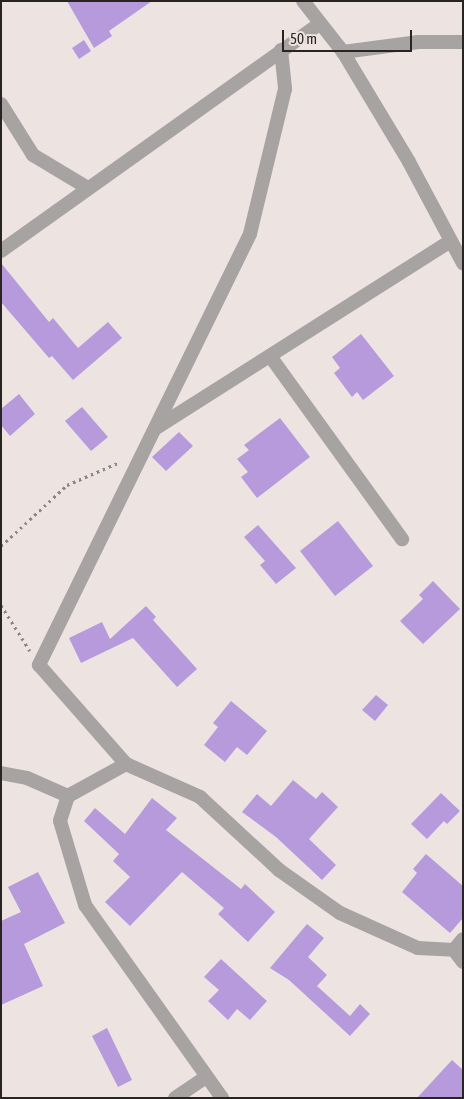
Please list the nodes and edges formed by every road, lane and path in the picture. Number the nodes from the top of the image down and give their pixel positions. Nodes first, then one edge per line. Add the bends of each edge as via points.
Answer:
1 (303, 1) edge
2 (318, 25) junction
3 (463, 42) edge
4 (281, 50) junction
5 (343, 52) junction
6 (1, 104) edge
7 (88, 188) junction
8 (451, 241) junction
9 (1, 250) edge
10 (463, 263) edge
11 (270, 356) junction
12 (156, 428) junction
13 (142, 453) junction
14 (402, 539) dead end
15 (1, 546) edge
16 (1, 605) edge
17 (39, 665) junction
18 (126, 764) junction
19 (1, 773) edge
20 (68, 796) junction
21 (458, 944) edge
22 (463, 962) edge
23 (206, 1077) junction
24 (175, 1098) edge
25 (222, 1098) edge

1 - 2 street
2 - 4 street
2 - 5 street
3 - 5 street via 418,42
4 - 7 street
4 - 12 street via 285,89 250,234
5 - 8 street via 409,162
6 - 7 street via 33,155
7 - 9 street
8 - 10 street
8 - 11 street
11 - 12 street
11 - 14 street
12 - 13 street
13 - 15 path via 67,485
13 - 17 street
16 - 17 path
17 - 18 street
18 - 20 street
18 - 21 street via 200,797 280,870 340,913 418,948
19 - 20 street via 27,778
20 - 23 street via 60,821 85,905
21 - 22 street
23 - 24 street
23 - 25 street

